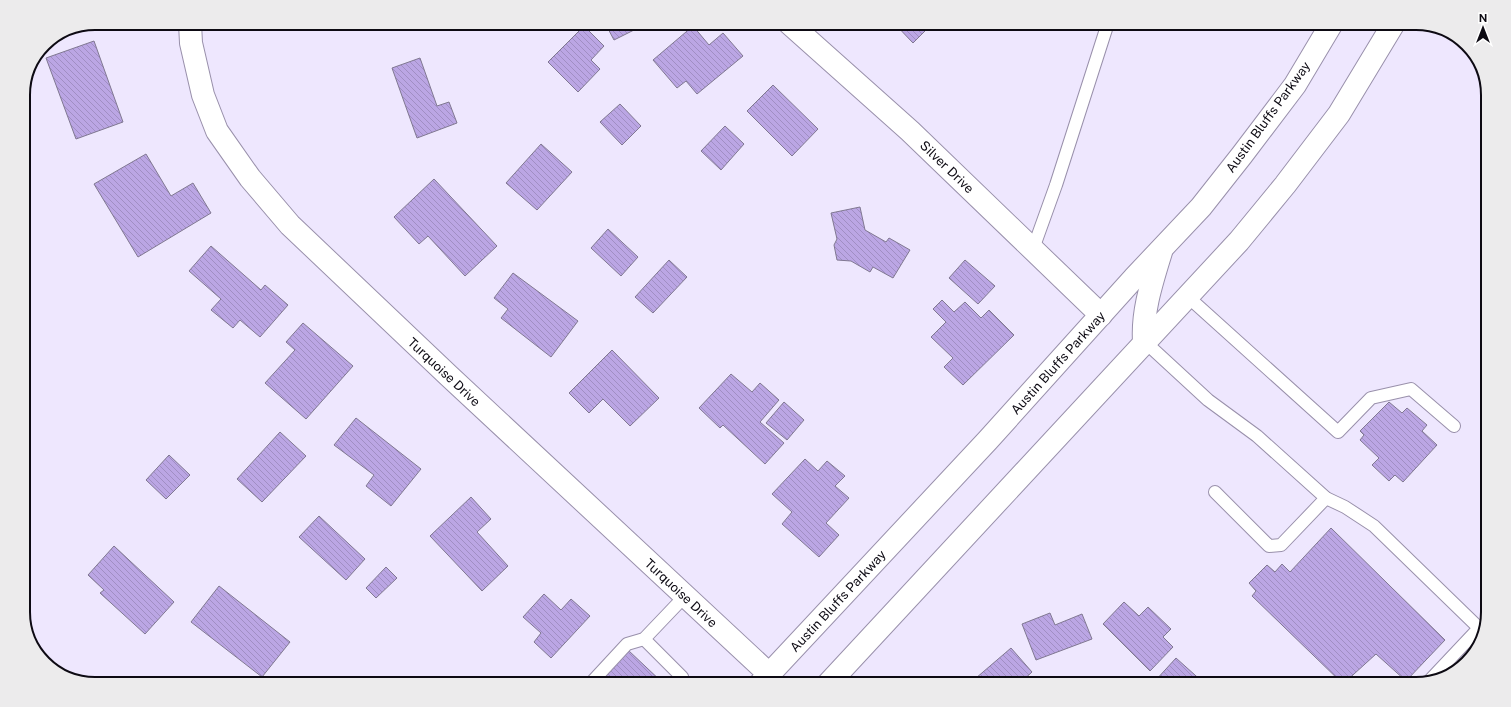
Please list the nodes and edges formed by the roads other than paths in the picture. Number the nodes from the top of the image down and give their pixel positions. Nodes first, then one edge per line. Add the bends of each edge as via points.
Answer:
1 (190, 30) edge
2 (797, 30) edge
3 (1106, 30) edge
4 (1328, 30) edge
5 (1390, 30) edge
6 (1162, 247) junction
7 (1033, 249) junction
8 (1187, 296) junction
9 (1101, 315) junction
10 (1144, 342) junction
11 (1454, 426) dead end
12 (1215, 492) dead end
13 (1326, 498) junction
14 (685, 596) junction
15 (1479, 627) edge
16 (1478, 630) edge
17 (644, 639) junction
18 (1436, 674) edge
19 (596, 677) edge
20 (681, 677) edge
21 (763, 677) edge
22 (767, 677) edge
23 (834, 677) edge

1 - 14 main road, Turquoise Drive via 203,95 217,131 250,178 290,225
2 - 7 main road, Silver Drive via 910,131
3 - 7 lane
4 - 6 main road, Austin Bluffs Parkway via 1295,85 1242,155 1201,207
5 - 8 main road via 1339,114 1286,185
6 - 9 main road, Austin Bluffs Parkway
6 - 10 main road via 1146,308
7 - 9 main road, Silver Drive
8 - 10 main road
8 - 11 lane via 1338,432 1371,398 1411,389
9 - 22 main road, Austin Bluffs Parkway
10 - 13 lane via 1208,400 1256,436
10 - 23 main road
12 - 13 lane via 1269,546 1281,545
13 - 15 lane via 1374,526
14 - 17 lane
14 - 21 main road, Turquoise Drive
16 - 18 lane
17 - 19 lane via 627,644
17 - 20 lane

